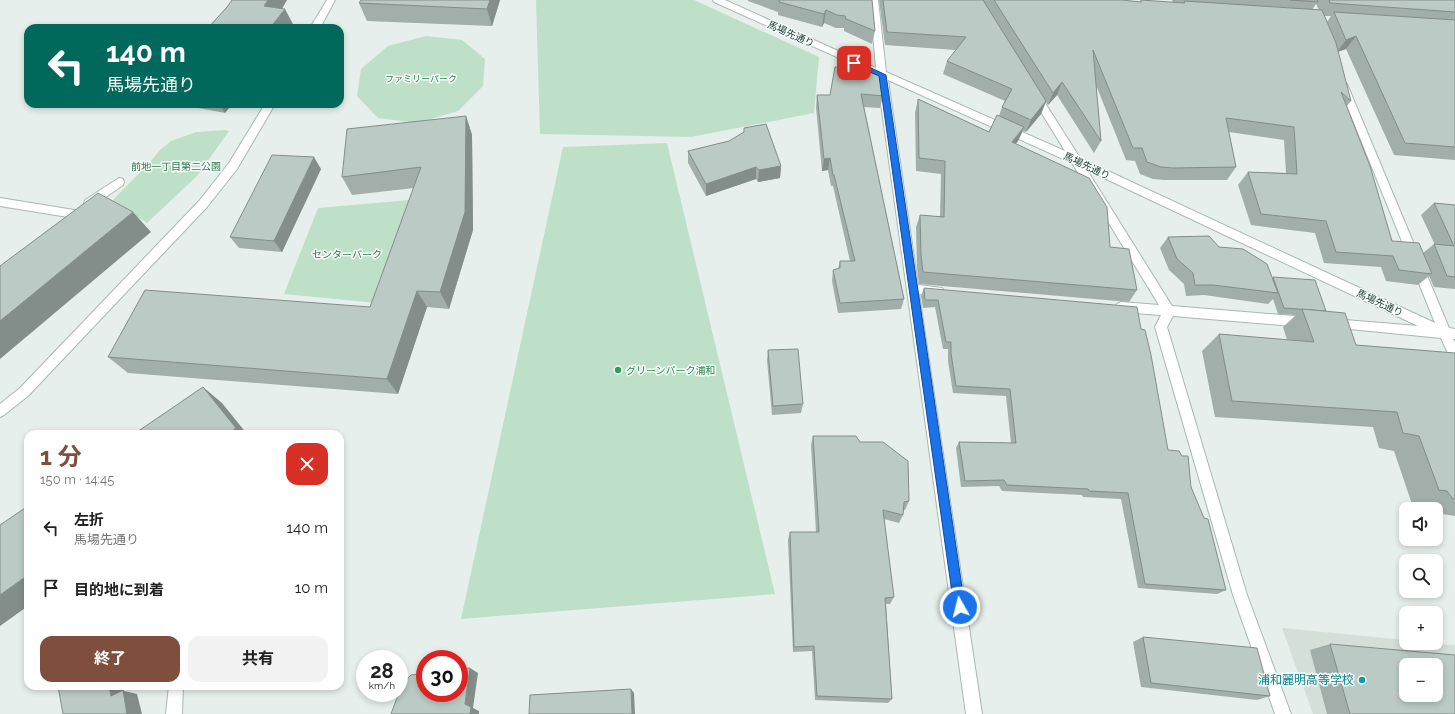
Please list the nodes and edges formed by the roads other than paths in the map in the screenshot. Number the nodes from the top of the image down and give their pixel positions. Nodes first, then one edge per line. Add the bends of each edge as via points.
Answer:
1 (332, 0) edge
2 (717, 0) edge
3 (874, 0) edge
4 (317, 24) edge
5 (882, 75) junction
6 (1340, 77) edge
7 (1031, 87) edge
8 (268, 108) edge
9 (1077, 161) junction
10 (119, 182) dead end
11 (0, 202) edge
12 (74, 214) junction
13 (62, 223) edge
14 (913, 289) junction
15 (952, 293) edge
16 (1107, 306) edge
17 (1169, 312) junction
18 (1450, 333) edge
19 (1455, 356) edge
20 (0, 411) edge
21 (176, 690) edge
22 (174, 714) edge
23 (974, 714) edge
24 (1283, 714) edge

1 - 4 street
2 - 5 street, 馬場先通り
3 - 5 street
5 - 9 street, 馬場先通り
5 - 14 street
6 - 18 street
7 - 9 street
8 - 20 street via 233,166 204,204 24,392
9 - 17 street
9 - 18 street, 馬場先通り
10 - 12 street
11 - 12 street
12 - 13 street
14 - 15 street
14 - 23 street
16 - 17 street
17 - 18 street
17 - 24 street via 1161,327 1240,595
18 - 19 street
21 - 22 street

